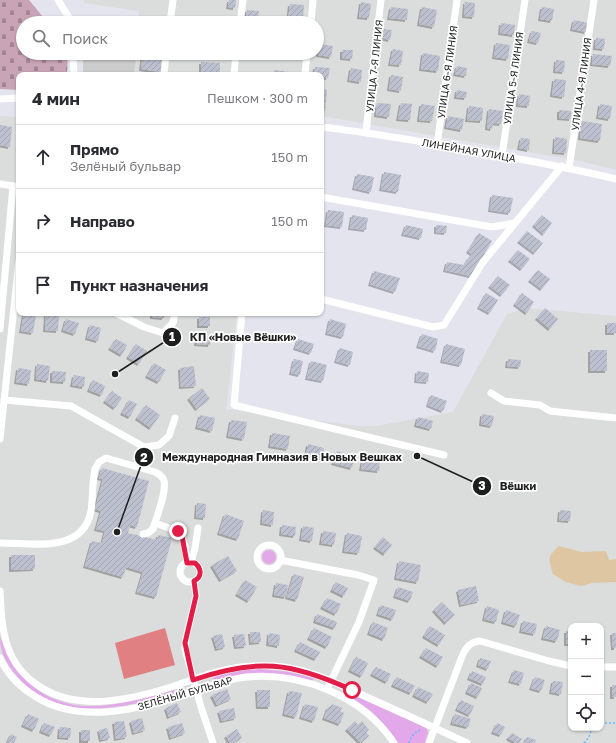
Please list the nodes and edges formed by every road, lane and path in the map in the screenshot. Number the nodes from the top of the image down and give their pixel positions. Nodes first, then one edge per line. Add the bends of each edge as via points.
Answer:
1 (58, 0) edge
2 (172, 0) edge
3 (243, 0) edge
4 (313, 0) edge
5 (381, 0) edge
6 (457, 0) edge
7 (525, 0) edge
8 (594, 0) edge
9 (68, 16) edge
10 (171, 16) edge
11 (241, 16) edge
12 (311, 16) edge
13 (74, 60) edge
14 (165, 60) edge
15 (235, 60) edge
16 (306, 60) edge
17 (74, 72) edge
18 (164, 72) edge
19 (234, 72) edge
20 (305, 72) edge
21 (0, 98) edge
22 (16, 98) edge
23 (324, 127) edge
24 (366, 132) junction
25 (437, 144) junction
26 (502, 156) junction
27 (566, 167) junction
28 (616, 179) edge
29 (0, 184) edge
30 (16, 187) edge
31 (324, 198) edge
32 (515, 223) junction
33 (2, 292) edge
34 (16, 293) edge
35 (324, 300) edge
36 (16, 301) edge
37 (122, 316) edge
38 (174, 316) edge
39 (242, 316) edge
40 (0, 328) edge
41 (491, 393) dead end
42 (4, 400) junction
43 (176, 418) dead end
44 (616, 418) edge
45 (0, 439) edge
46 (444, 455) dead end
47 (155, 523) junction
48 (198, 528) dead end
49 (143, 534) dead end
50 (0, 543) edge
51 (280, 560) dead end
52 (189, 562) junction
53 (194, 581) junction
54 (0, 591) edge
55 (0, 658) edge
56 (568, 665) edge
57 (616, 667) edge
58 (604, 668) edge
59 (3, 669) edge
60 (193, 680) junction
61 (331, 681) junction
62 (196, 690) junction
63 (326, 690) junction
64 (604, 723) edge
65 (616, 723) edge
66 (435, 728) junction
67 (420, 730) dead end
68 (591, 731) edge
69 (213, 743) edge
70 (394, 743) edge
71 (409, 743) edge
72 (429, 743) edge
73 (467, 743) edge
74 (584, 743) edge

1 - 9 street
2 - 10 street
3 - 11 street
4 - 12 street
5 - 24 street, УЛИЦА 7-Я ЛИНИЯ
6 - 25 street, УЛИЦА 6-Я ЛИНИЯ
7 - 26 street, УЛИЦА 5-Я ЛИНИЯ
8 - 27 street, УЛИЦА 4-Я ЛИНИЯ
13 - 17 street
14 - 18 street
15 - 19 street
16 - 20 street
21 - 22 street
23 - 24 street, ЛИНЕЙНАЯ УЛИЦА
24 - 25 street, ЛИНЕЙНАЯ УЛИЦА
25 - 26 street, ЛИНЕЙНАЯ УЛИЦА
26 - 27 street, ЛИНЕЙНАЯ УЛИЦА
27 - 28 street, ЛИНЕЙНАЯ УЛИЦА
27 - 32 street
29 - 30 street
30 - 33 street
31 - 32 street via 492,227
32 - 35 street via 483,262 444,324 433,327
33 - 34 street
33 - 40 street
36 - 42 street
37 - 38 street via 144,328 163,333 173,323
39 - 46 street via 234,405
41 - 44 street via 504,401 540,405 550,411
42 - 43 street via 71,406 144,447 159,445 169,436
42 - 45 street
47 - 49 street via 151,532
47 - 50 street via 164,491 162,477 151,470 106,458 99,462 95,469 90,516 76,536 57,544
47 - 52 street via 180,532
48 - 52 street
51 - 61 street via 374,580 359,622
52 - 53 street via 198,566 200,573
52 - 53 street via 182,568 181,575 186,581
53 - 60 street via 196,596 185,643
54 - 60 street, ЗЕЛЁНЫЙ БУЛЬВАР via 3,634 11,656 30,679 46,691 74,701 99,702 151,693
55 - 59 street, ЗЕЛЁНЫЙ БУЛЬВАР
56 - 66 street via 480,641 473,642 467,646 463,654
57 - 58 street
59 - 62 street, ЗЕЛЁНЫЙ БУЛЬВАР via 41,700 81,713 133,708
60 - 61 street, ЗЕЛЁНЫЙ БУЛЬВАР via 228,669 274,666 302,670
60 - 62 street
61 - 63 street
61 - 66 street, ЗЕЛЁНЫЙ БУЛЬВАР
62 - 63 street, ЗЕЛЁНЫЙ БУЛЬВАР via 230,680 260,677 299,681
62 - 69 street
63 - 70 street, ЗЕЛЁНЫЙ БУЛЬВАР via 367,712
64 - 65 path
66 - 72 street
66 - 73 street, ЗЕЛЁНЫЙ БУЛЬВАР
67 - 71 path via 411,737
68 - 74 path

